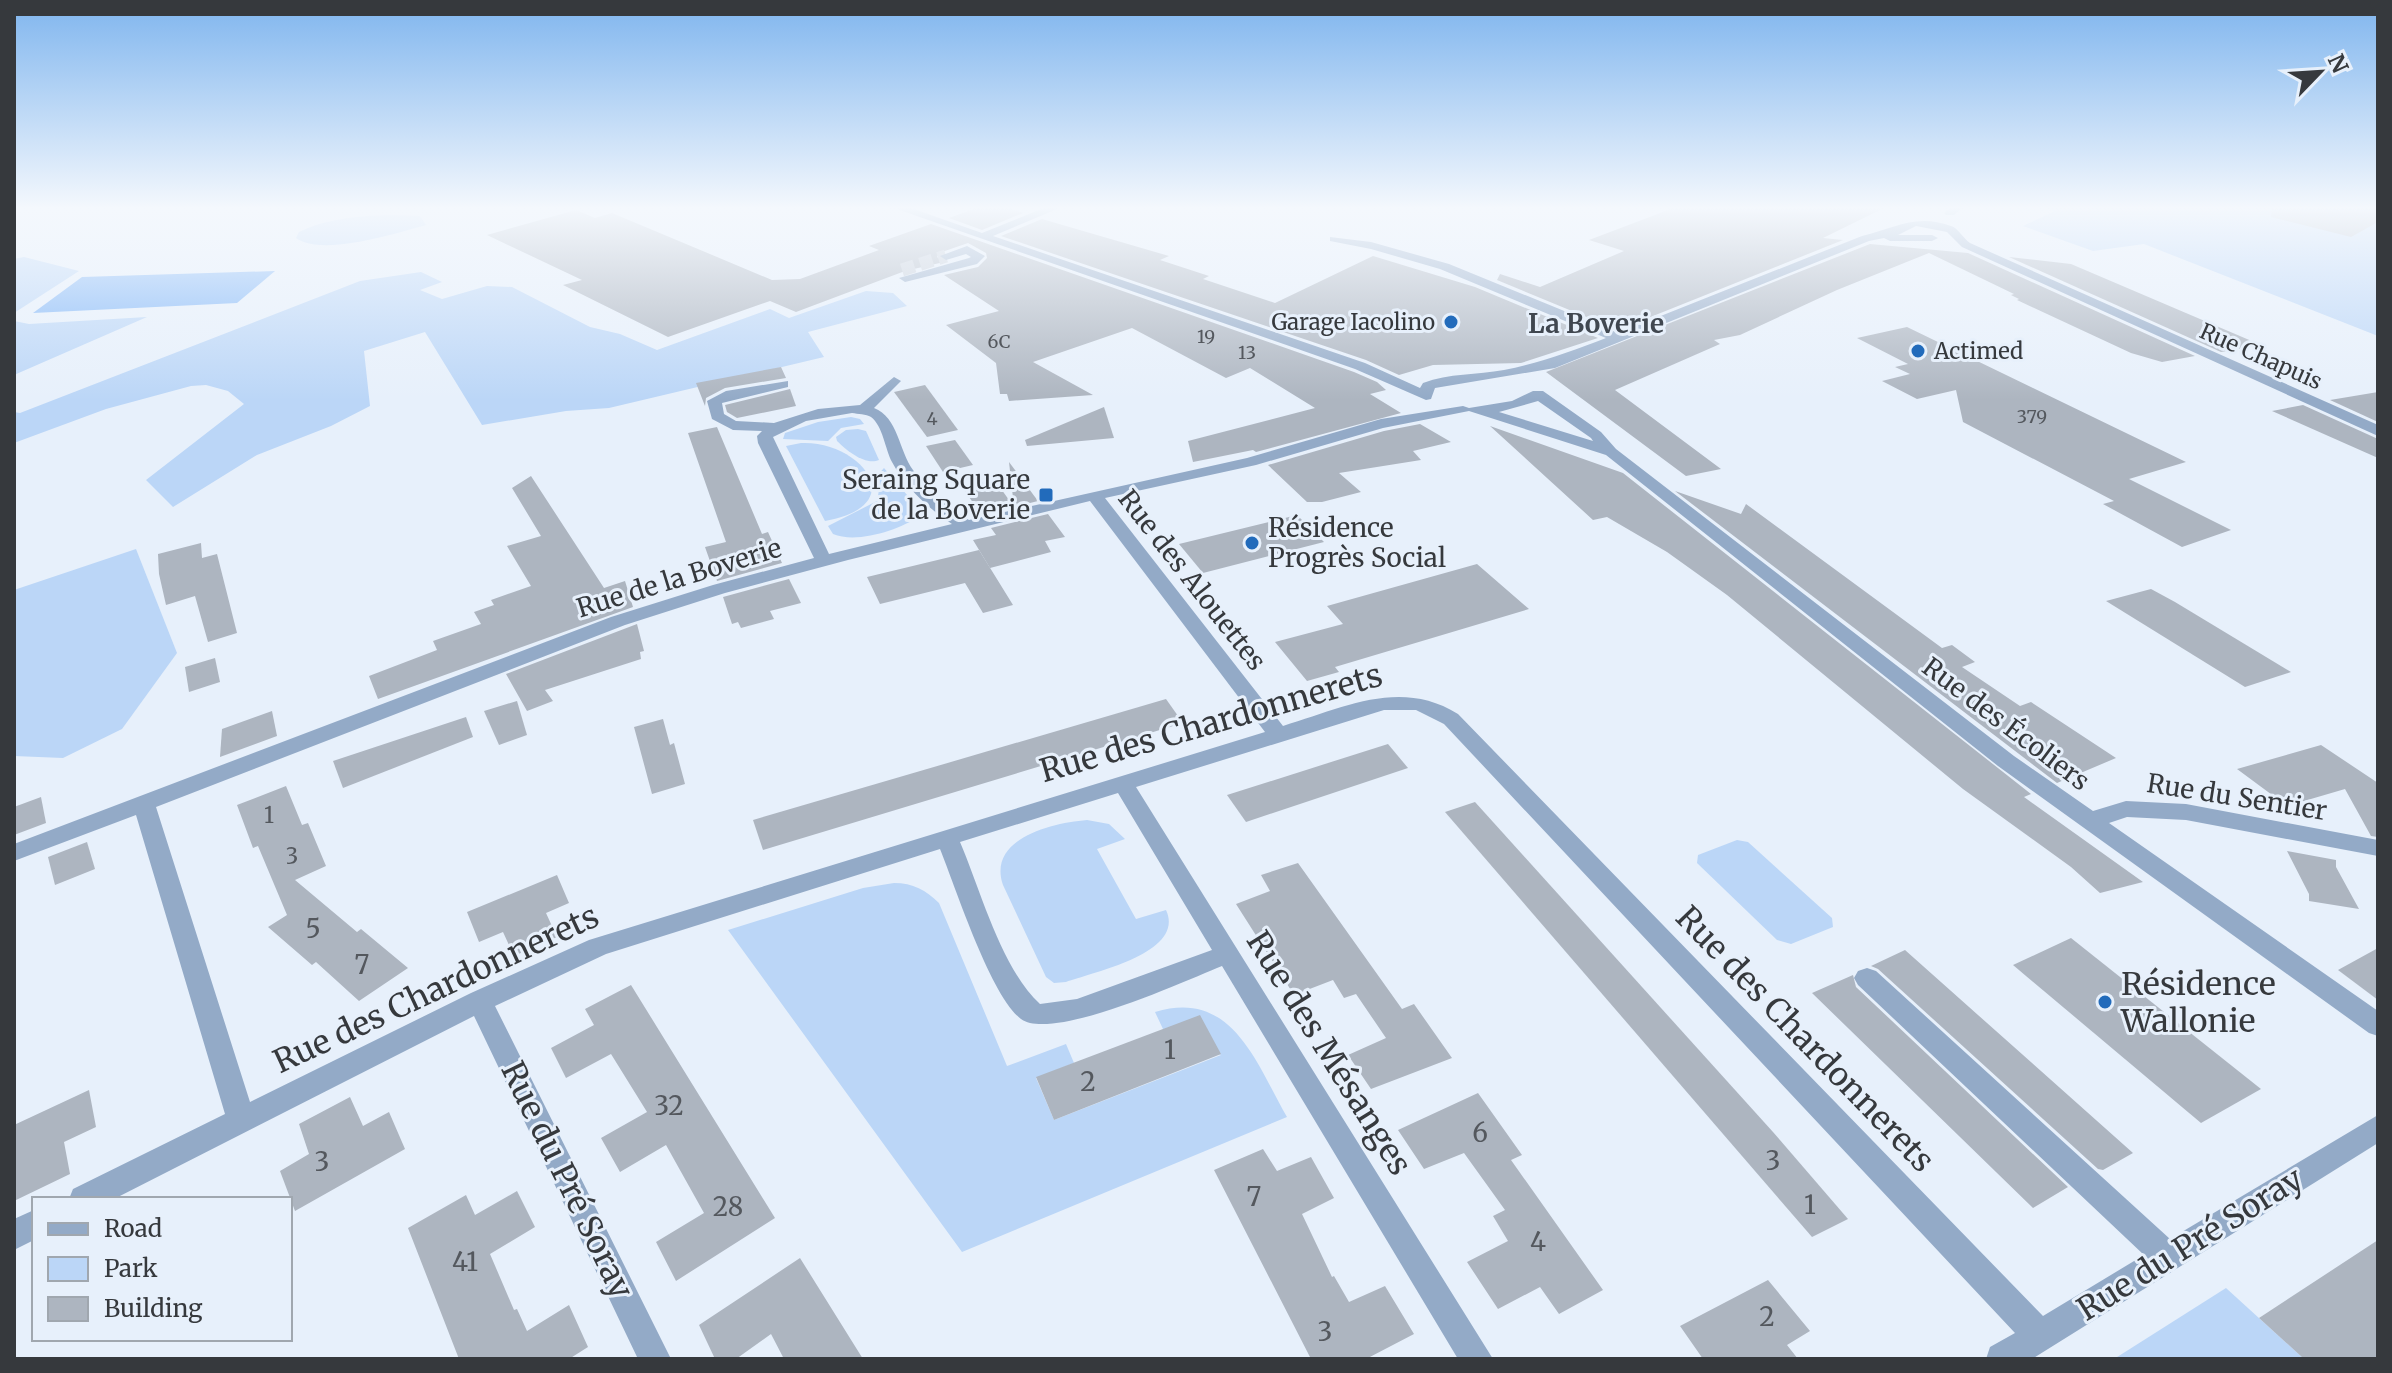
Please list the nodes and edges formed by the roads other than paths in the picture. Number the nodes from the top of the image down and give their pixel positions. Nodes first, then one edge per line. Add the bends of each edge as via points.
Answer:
1 (917, 271) tunnel mouth
2 (1081, 271) edge
3 (1459, 271) edge
4 (1789, 271) edge
5 (2024, 271) edge
6 (901, 274) dead end
7 (1620, 339) junction
8 (1550, 365) junction
9 (1360, 366) junction
10 (1499, 375) junction
11 (1465, 378) junction
12 (894, 381) dead end
13 (783, 384) dead end
14 (1538, 392) junction
15 (1427, 397) junction
16 (863, 410) junction
17 (1469, 410) junction
18 (1381, 424) junction
19 (774, 427) junction
20 (2378, 431) edge
21 (1611, 452) junction
22 (1094, 495) junction
23 (967, 526) junction
24 (824, 561) junction
25 (1278, 734) junction
26 (1123, 783) junction
27 (144, 804) junction
28 (2089, 821) junction
29 (947, 838) junction
30 (2378, 848) edge
31 (14, 853) edge
32 (1228, 954) junction
33 (1867, 978) dead end
34 (480, 1001) junction
35 (2378, 1025) edge
36 (241, 1120) junction
37 (2378, 1128) edge
38 (88, 1197) edge
39 (32, 1225) edge
40 (14, 1235) edge
41 (2168, 1257) junction
42 (2040, 1336) junction
43 (655, 1359) edge
44 (1477, 1359) edge
45 (2002, 1359) edge

1 - 6 street
2 - 9 street
3 - 7 street
4 - 7 street, Rue de la Boverie
5 - 20 street, Rue Chapuis
7 - 8 street, Rue de la Boverie
8 - 10 street, Rue de la Boverie
8 - 14 street
9 - 11 street
9 - 15 street
10 - 11 street, Rue de la Boverie
10 - 14 street, Rue de la Boverie via 1524,381
11 - 15 street, Rue de la Boverie via 1428,386
12 - 16 street
13 - 19 street via 714,401 717,416 727,424
14 - 17 street, Rue de la Boverie via 1517,405
14 - 21 street, Rue des Écoliers
15 - 17 street, Rue de la Boverie via 1441,406
15 - 18 street, Rue de la Boverie
16 - 19 street via 838,410
16 - 23 street via 881,420 914,481 945,513
17 - 18 street, Rue de la Boverie
17 - 21 street, Rue des Écoliers
18 - 22 street, Rue de la Boverie via 1276,455
19 - 24 street via 765,436 766,443
21 - 28 street, Rue des Écoliers via 1910,688
22 - 23 street, Rue de la Boverie
22 - 25 street, Rue des Alouettes
23 - 24 street, Rue de la Boverie
24 - 27 street, Rue de la Boverie via 618,621
25 - 26 street, Rue des Chardonnerets
25 - 42 street, Rue des Chardonnerets via 1403,701 1423,703 1451,719
26 - 29 street, Rue des Chardonnerets
26 - 32 street, Rue des Mésanges
27 - 31 street, Rue de la Boverie
27 - 36 street
28 - 30 street, Rue du Sentier via 2126,809 2186,812
28 - 35 street, Rue des Écoliers
29 - 32 street via 1012,990 1031,1012 1053,1015 1079,1009
29 - 34 street, Rue des Chardonnerets via 598,947
32 - 44 street, Rue des Mésanges
33 - 41 street
34 - 36 street, Rue des Chardonnerets
34 - 43 street, Rue du Pré Soray
36 - 38 street, Rue des Chardonnerets
37 - 41 street, Rue du Pré Soray
39 - 40 street
41 - 42 street, Rue du Pré Soray
42 - 45 street, Rue du Pré Soray

